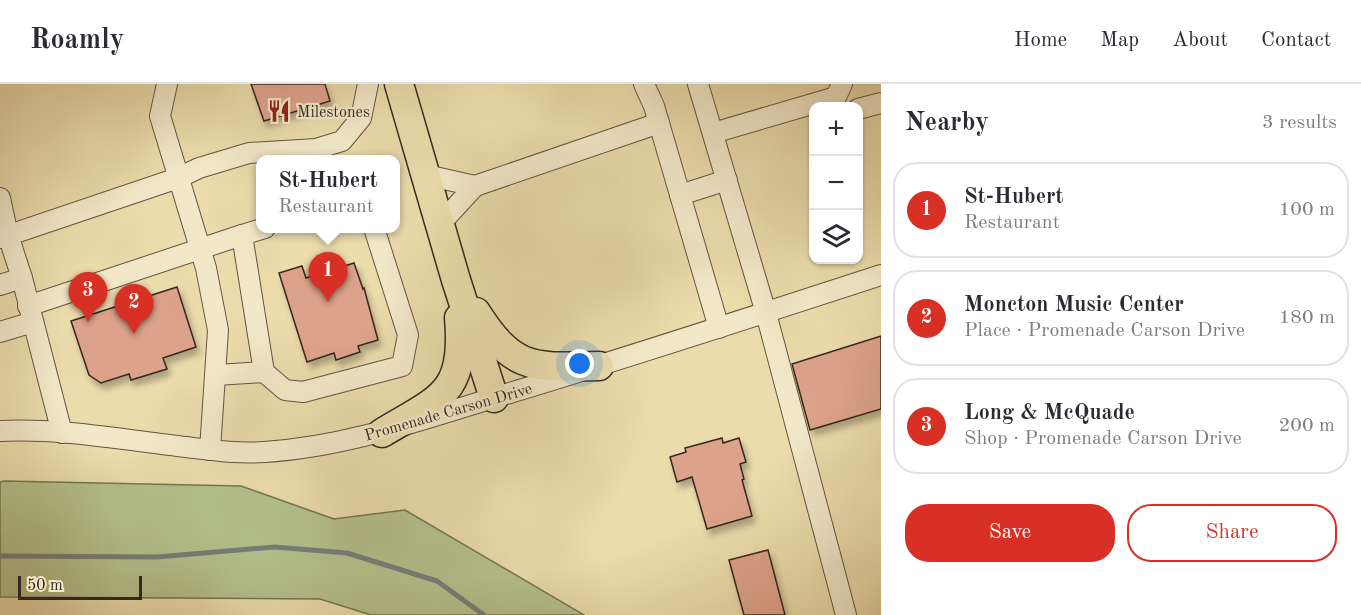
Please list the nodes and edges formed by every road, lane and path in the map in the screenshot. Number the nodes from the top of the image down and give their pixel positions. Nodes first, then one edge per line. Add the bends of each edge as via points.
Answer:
1 (167, 84) edge
2 (368, 84) edge
3 (399, 84) edge
4 (644, 84) edge
5 (698, 84) edge
6 (842, 96) edge
7 (881, 103) edge
8 (863, 108) edge
9 (659, 123) junction
10 (713, 133) junction
11 (426, 175) junction
12 (178, 178) junction
13 (727, 180) junction
14 (475, 186) junction
15 (680, 195) junction
16 (0, 198) edge
17 (440, 224) junction
18 (256, 231) edge
19 (376, 233) edge
20 (242, 235) junction
21 (4, 237) edge
22 (200, 250) junction
23 (881, 275) edge
24 (22, 278) junction
25 (456, 280) junction
26 (0, 285) edge
27 (766, 313) junction
28 (31, 314) junction
29 (719, 327) junction
30 (0, 332) edge
31 (599, 366) junction
32 (264, 372) junction
33 (216, 375) junction
34 (494, 398) junction
35 (0, 431) edge
36 (62, 433) junction
37 (382, 433) junction
38 (210, 450) junction
39 (846, 615) edge

1 - 12 street via 160,116
2 - 12 street via 361,118 342,141 316,149 249,153
3 - 11 highway
4 - 9 street
5 - 10 street
6 - 10 street
7 - 8 street
9 - 14 street
9 - 15 street
10 - 13 street
11 - 14 street
11 - 17 highway
12 - 21 street
12 - 22 street
13 - 15 street
13 - 27 street
14 - 17 street
15 - 29 street
16 - 21 street
17 - 25 highway
18 - 20 street
19 - 32 street via 408,335 402,366 303,392 285,390
20 - 22 street
20 - 32 street
21 - 24 street
22 - 28 street
22 - 33 street via 218,330
23 - 27 street, Promenade Carson Drive
24 - 26 street
24 - 28 street
25 - 31 highway via 491,336 522,361 545,367
25 - 34 highway
25 - 37 highway via 462,345 459,368 448,388 431,404
27 - 29 street, Promenade Carson Drive
27 - 39 street
28 - 30 street
28 - 36 street
29 - 31 street, Promenade Carson Drive
31 - 34 street, Promenade Carson Drive
32 - 33 street
33 - 38 street
34 - 37 street, Promenade Carson Drive
35 - 36 street, Promenade Carson Drive
36 - 38 street, Promenade Carson Drive
37 - 38 street, Promenade Carson Drive via 262,452

